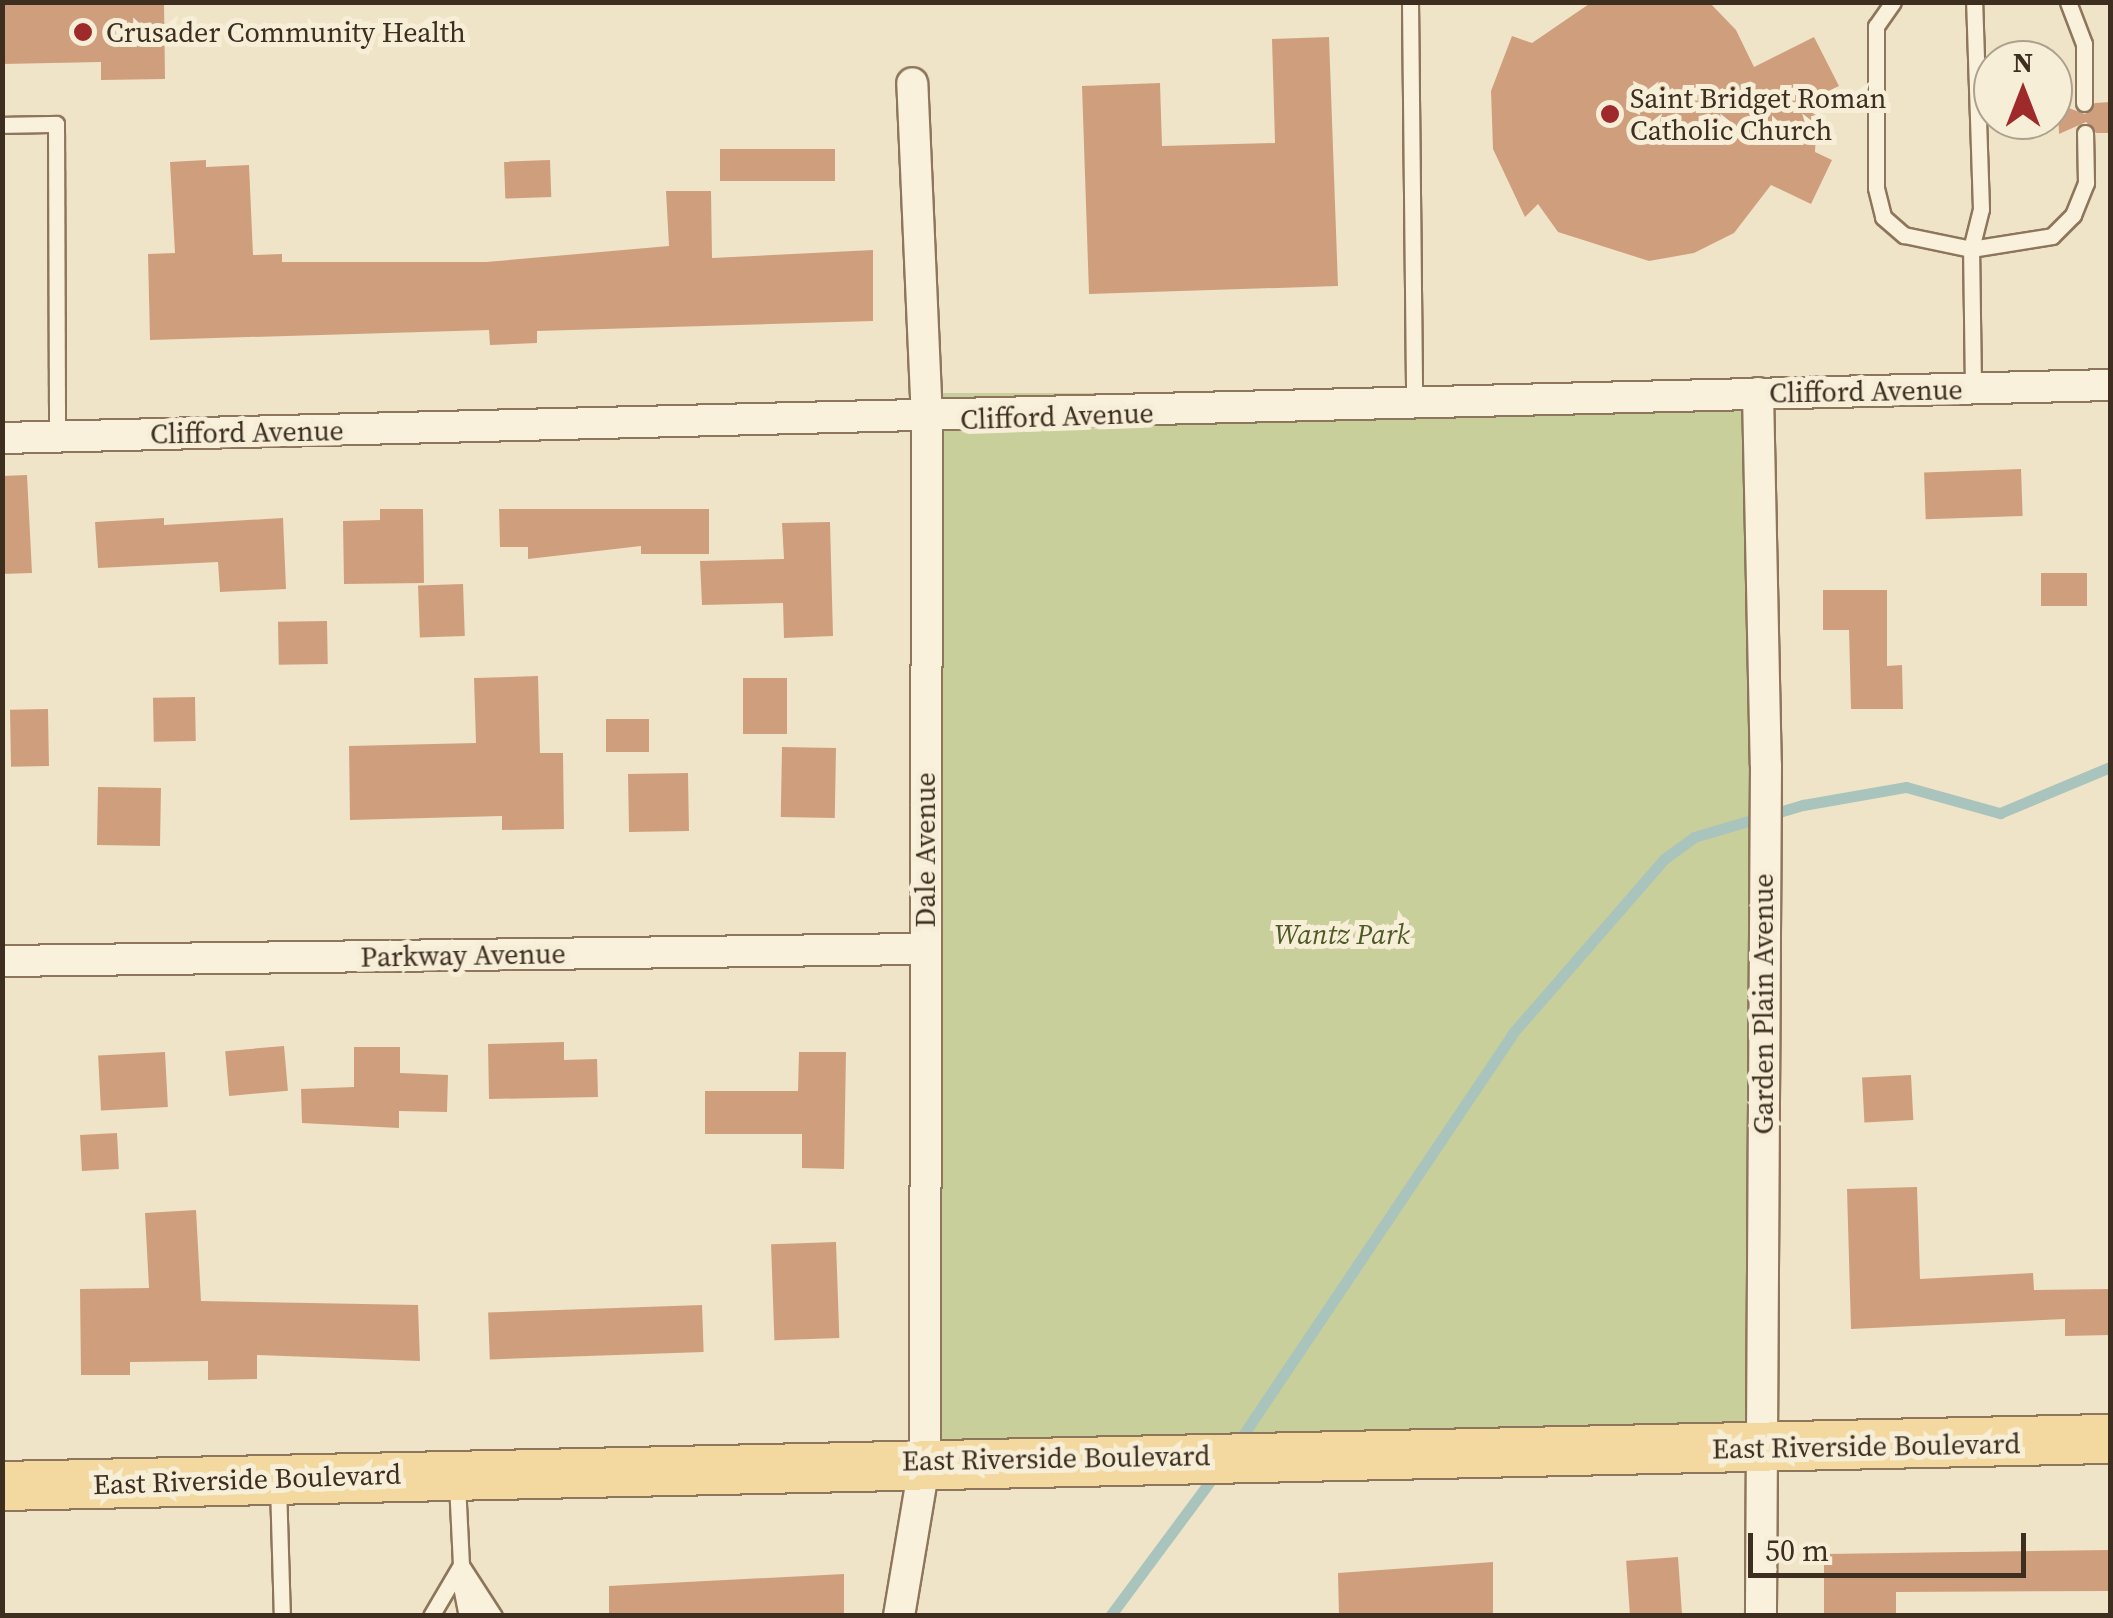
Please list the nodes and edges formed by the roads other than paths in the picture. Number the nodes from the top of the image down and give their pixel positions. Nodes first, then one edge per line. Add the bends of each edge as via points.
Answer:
1 (1410, 2) edge
2 (1893, 2) edge
3 (1974, 2) edge
4 (2068, 2) edge
5 (912, 83) dead end
6 (2084, 103) dead end
7 (2, 126) edge
8 (2085, 133) dead end
9 (1970, 249) junction
10 (2110, 385) edge
11 (1973, 388) junction
12 (1758, 393) junction
13 (1414, 404) junction
14 (926, 420) junction
15 (57, 437) junction
16 (2, 438) edge
17 (924, 949) junction
18 (2, 961) edge
19 (2110, 1440) edge
20 (1760, 1449) junction
21 (925, 1460) junction
22 (457, 1473) junction
23 (278, 1478) junction
24 (2, 1486) edge
25 (461, 1565) junction
26 (461, 1586) junction
27 (462, 1612) edge
28 (282, 1616) edge
29 (432, 1616) edge
30 (481, 1616) edge
31 (494, 1616) edge
32 (899, 1616) edge
33 (1761, 1616) edge

1 - 13 lane
2 - 9 lane via 1876,26 1875,44 1882,217 1904,234
3 - 9 lane via 1981,208
4 - 6 lane via 2084,44
5 - 14 street, Dale Avenue
7 - 15 lane via 56,124
8 - 9 lane via 2086,183 2073,216 2052,236
9 - 11 lane
10 - 11 street, Clifford Avenue
11 - 12 street, Clifford Avenue
12 - 13 street, Clifford Avenue
12 - 20 street, Garden Plain Avenue via 1766,765
13 - 14 street, Clifford Avenue
14 - 15 street, Clifford Avenue
14 - 17 street, Dale Avenue
15 - 16 street, Clifford Avenue
17 - 18 street, Parkway Avenue
17 - 21 street, Dale Avenue
19 - 20 main road, East Riverside Boulevard
20 - 21 main road, East Riverside Boulevard
20 - 33 street, Garden Plain Avenue
21 - 22 main road, East Riverside Boulevard
21 - 32 street, Dale Avenue
22 - 23 main road, East Riverside Boulevard
22 - 25 lane
23 - 24 main road, East Riverside Boulevard
23 - 28 lane
25 - 26 lane
25 - 29 lane
25 - 31 lane
26 - 27 lane
26 - 30 lane

